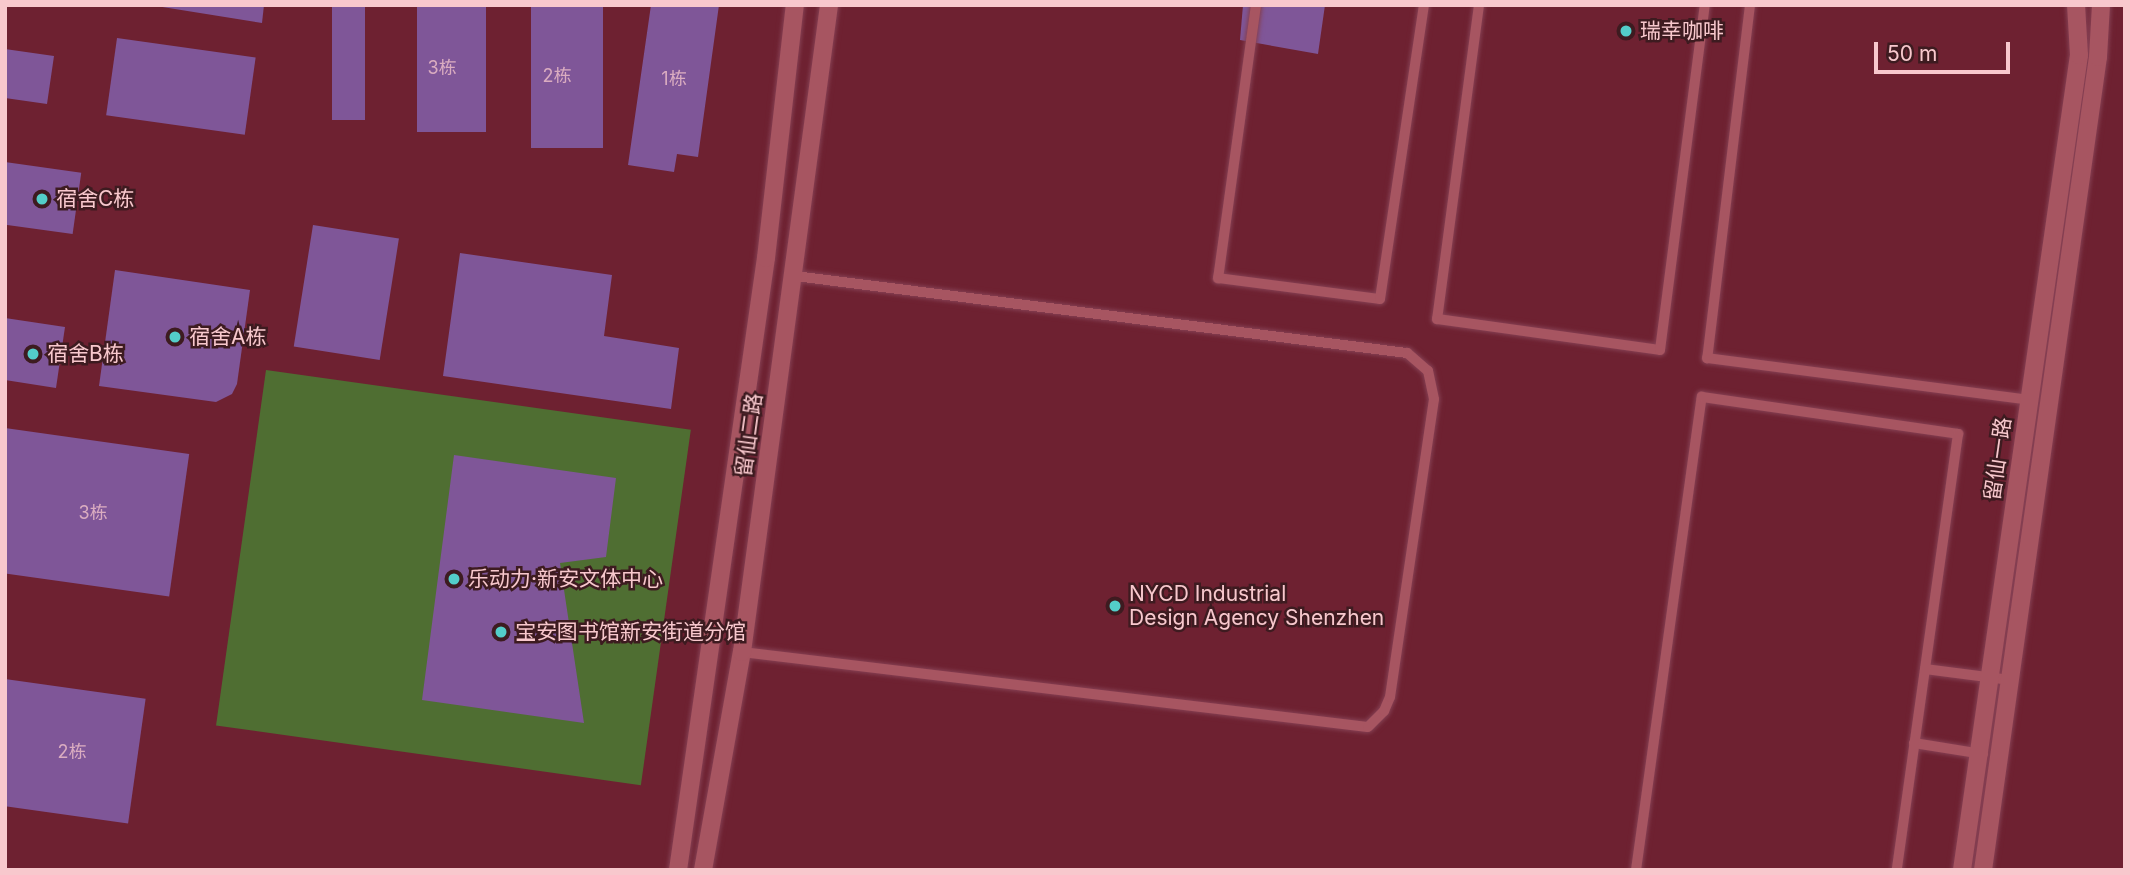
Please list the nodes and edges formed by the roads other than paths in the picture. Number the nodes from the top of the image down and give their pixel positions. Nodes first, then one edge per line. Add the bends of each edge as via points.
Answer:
1 (795, 5) edge
2 (829, 5) edge
3 (1256, 5) edge
4 (1424, 5) edge
5 (1479, 5) edge
6 (1705, 5) edge
7 (1750, 5) edge
8 (2076, 5) edge
9 (2101, 5) edge
10 (795, 276) junction
11 (2030, 400) junction
12 (742, 652) junction
13 (1925, 669) junction
14 (1990, 678) junction
15 (2010, 680) junction
16 (1914, 743) junction
17 (1979, 754) junction
18 (1999, 757) junction
19 (678, 870) edge
20 (703, 870) edge
21 (1636, 870) edge
22 (1897, 870) edge
23 (1962, 870) edge
24 (1983, 870) edge

1 - 19 street, 留仙二路 via 766,258
2 - 10 street, 留仙二路
3 - 4 lane via 1218,278 1380,299
5 - 6 lane via 1437,320 1660,350
7 - 11 lane via 1707,358
8 - 11 street, 留仙一路 via 2079,55
9 - 15 street, 留仙一路 via 2098,57
10 - 12 street, 留仙二路
10 - 12 lane via 1407,353 1428,371 1434,399 1390,697 1377,721 1368,727
11 - 14 street, 留仙一路
12 - 20 street, 留仙二路
13 - 14 lane
13 - 16 lane
13 - 21 lane via 1958,434 1702,397
14 - 15 lane
14 - 17 street, 留仙一路
15 - 18 street, 留仙一路
16 - 17 lane
16 - 22 lane
17 - 18 lane
17 - 23 street, 留仙一路
18 - 24 street, 留仙一路

